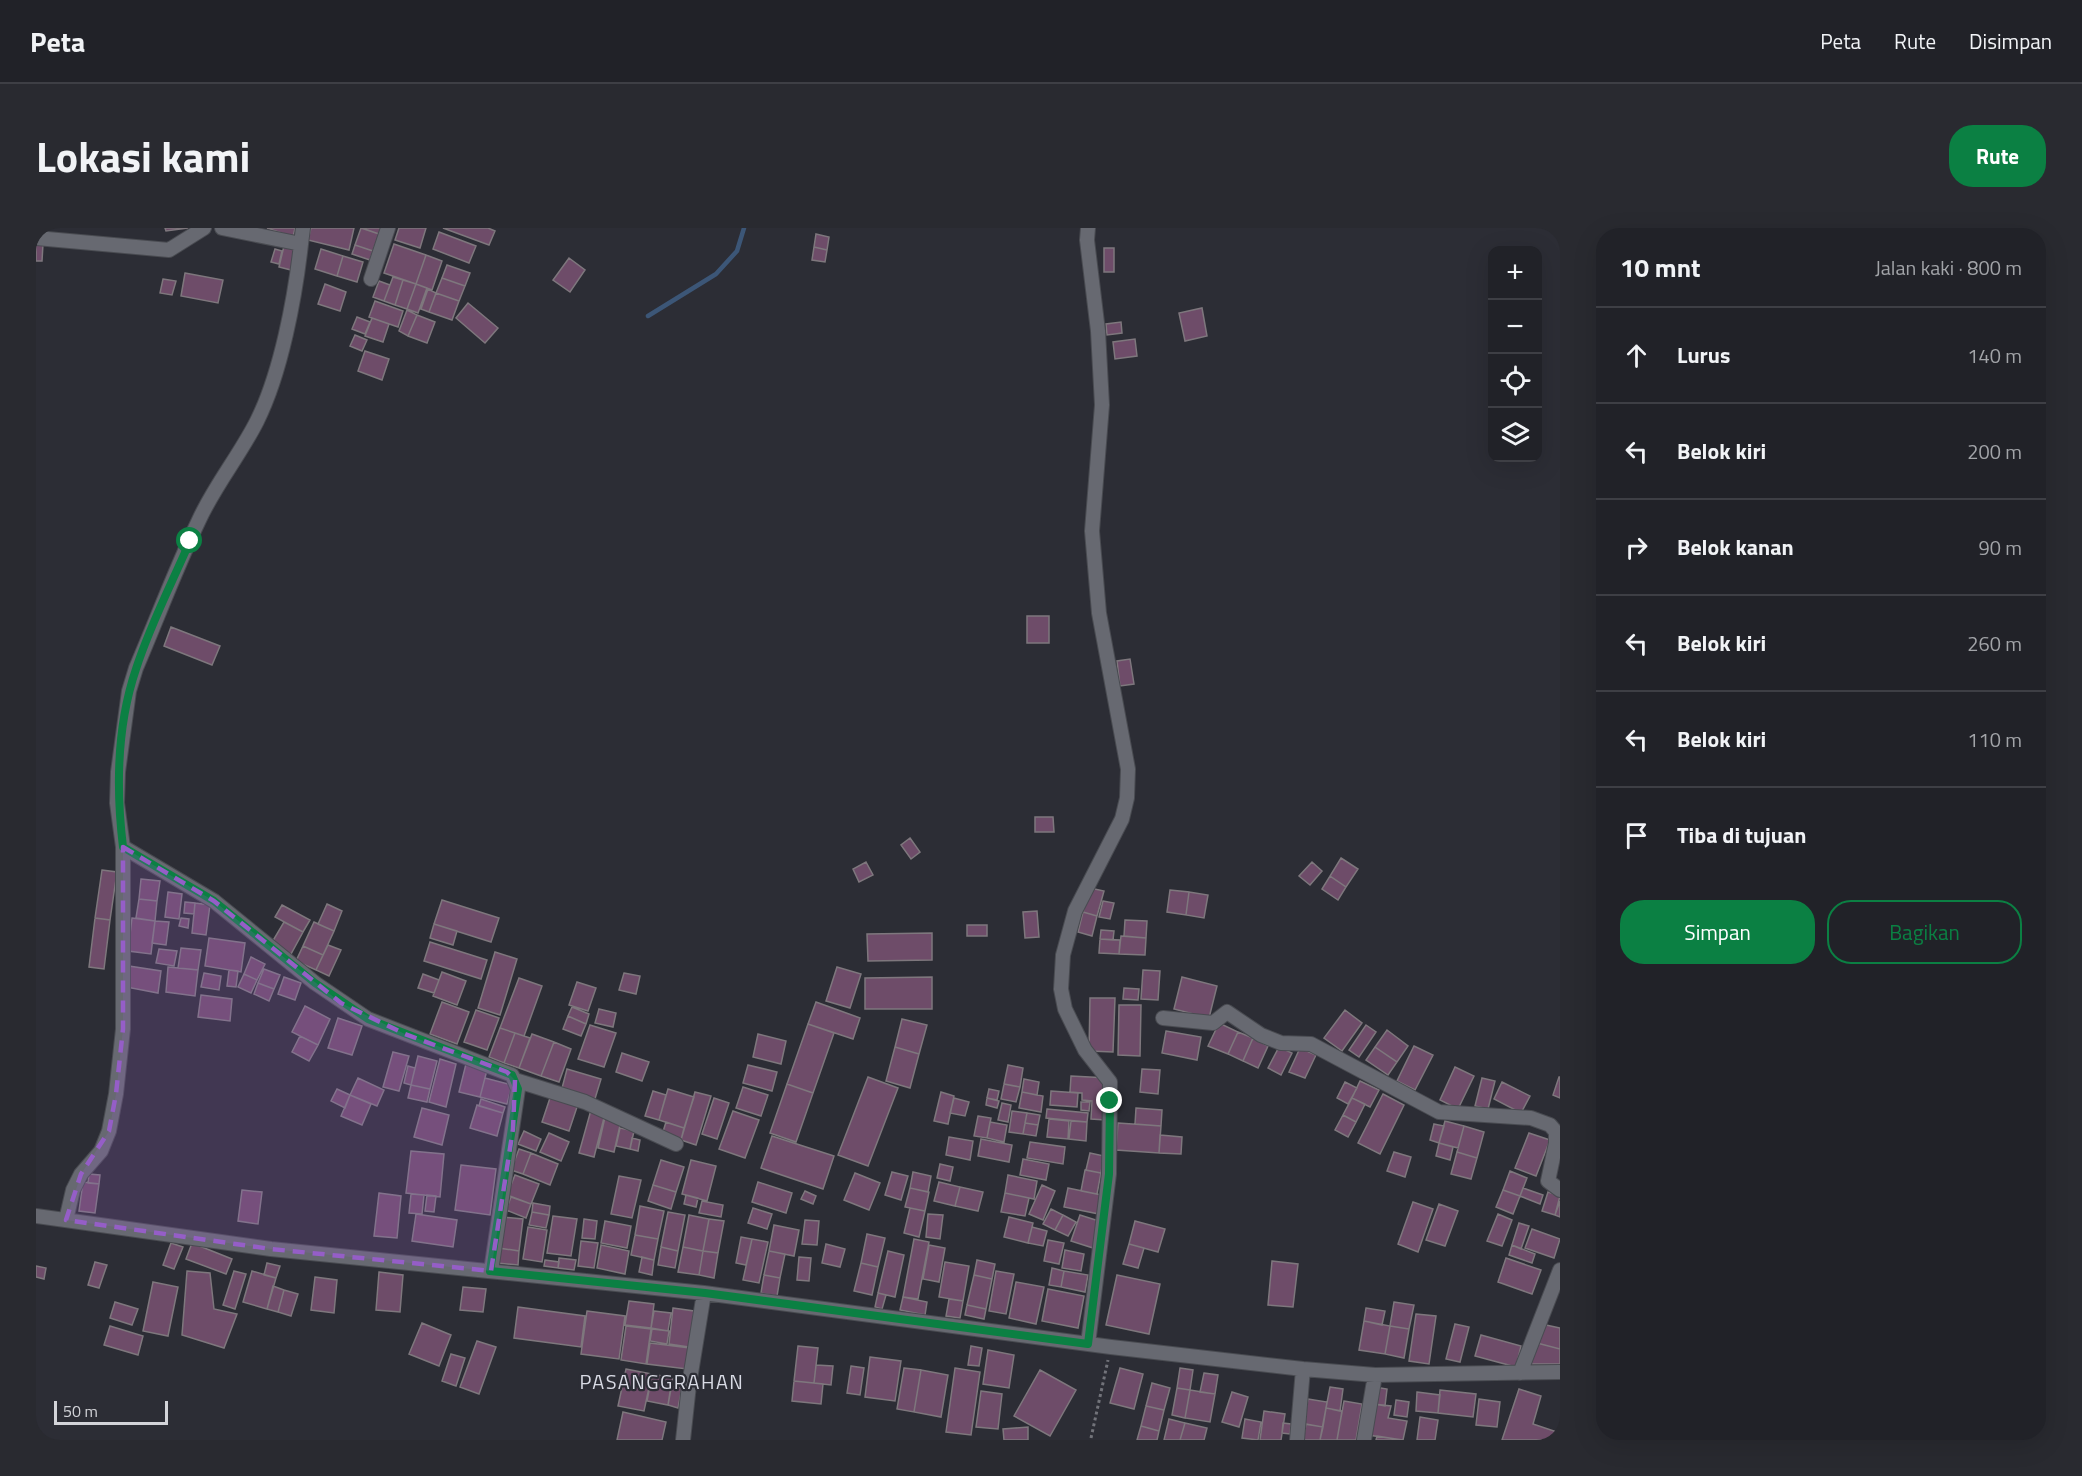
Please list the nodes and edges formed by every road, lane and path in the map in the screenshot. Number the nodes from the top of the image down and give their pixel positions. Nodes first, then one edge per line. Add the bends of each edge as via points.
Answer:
1 (204, 228) edge
2 (222, 228) edge
3 (303, 228) edge
4 (388, 228) edge
5 (1088, 228) edge
6 (36, 238) edge
7 (301, 244) junction
8 (371, 279) dead end
9 (123, 847) junction
10 (1163, 1018) dead end
11 (515, 1080) junction
12 (1555, 1126) edge
13 (676, 1144) dead end
14 (1560, 1190) edge
15 (36, 1216) edge
16 (66, 1220) junction
17 (1560, 1270) edge
18 (490, 1271) junction
19 (705, 1293) junction
20 (1088, 1344) junction
21 (1111, 1347) junction
22 (1303, 1369) junction
23 (1560, 1372) edge
24 (1520, 1374) junction
25 (1375, 1375) junction
26 (1091, 1438) dead end
27 (683, 1440) edge
28 (1297, 1440) edge
29 (1364, 1440) edge

1 - 6 street via 169,250
2 - 7 street
3 - 7 street
4 - 8 street
5 - 20 street via 1102,405 1092,531 1099,613 1128,769 1122,819 1075,911 1063,956 1061,989 1065,1009 1085,1050 1110,1082 1109,1174
7 - 9 street via 291,309 270,390 257,422 198,522 134,675 118,772 117,803
9 - 11 street via 214,901 341,1003 368,1019 507,1072
9 - 16 street via 123,1029 117,1094 109,1131 77,1182
10 - 12 street via 1213,1023 1227,1012 1261,1035 1281,1043 1311,1044 1439,1112 1531,1118
11 - 13 street via 585,1102
11 - 18 street via 518,1089 513,1129
12 - 14 street via 1556,1143 1548,1181
15 - 16 street
16 - 18 street via 271,1249
17 - 24 street
18 - 19 street
19 - 20 street
19 - 27 street
20 - 21 street
21 - 22 street
21 - 26 path
22 - 25 street
22 - 28 street
23 - 24 street
24 - 25 street
25 - 29 street

